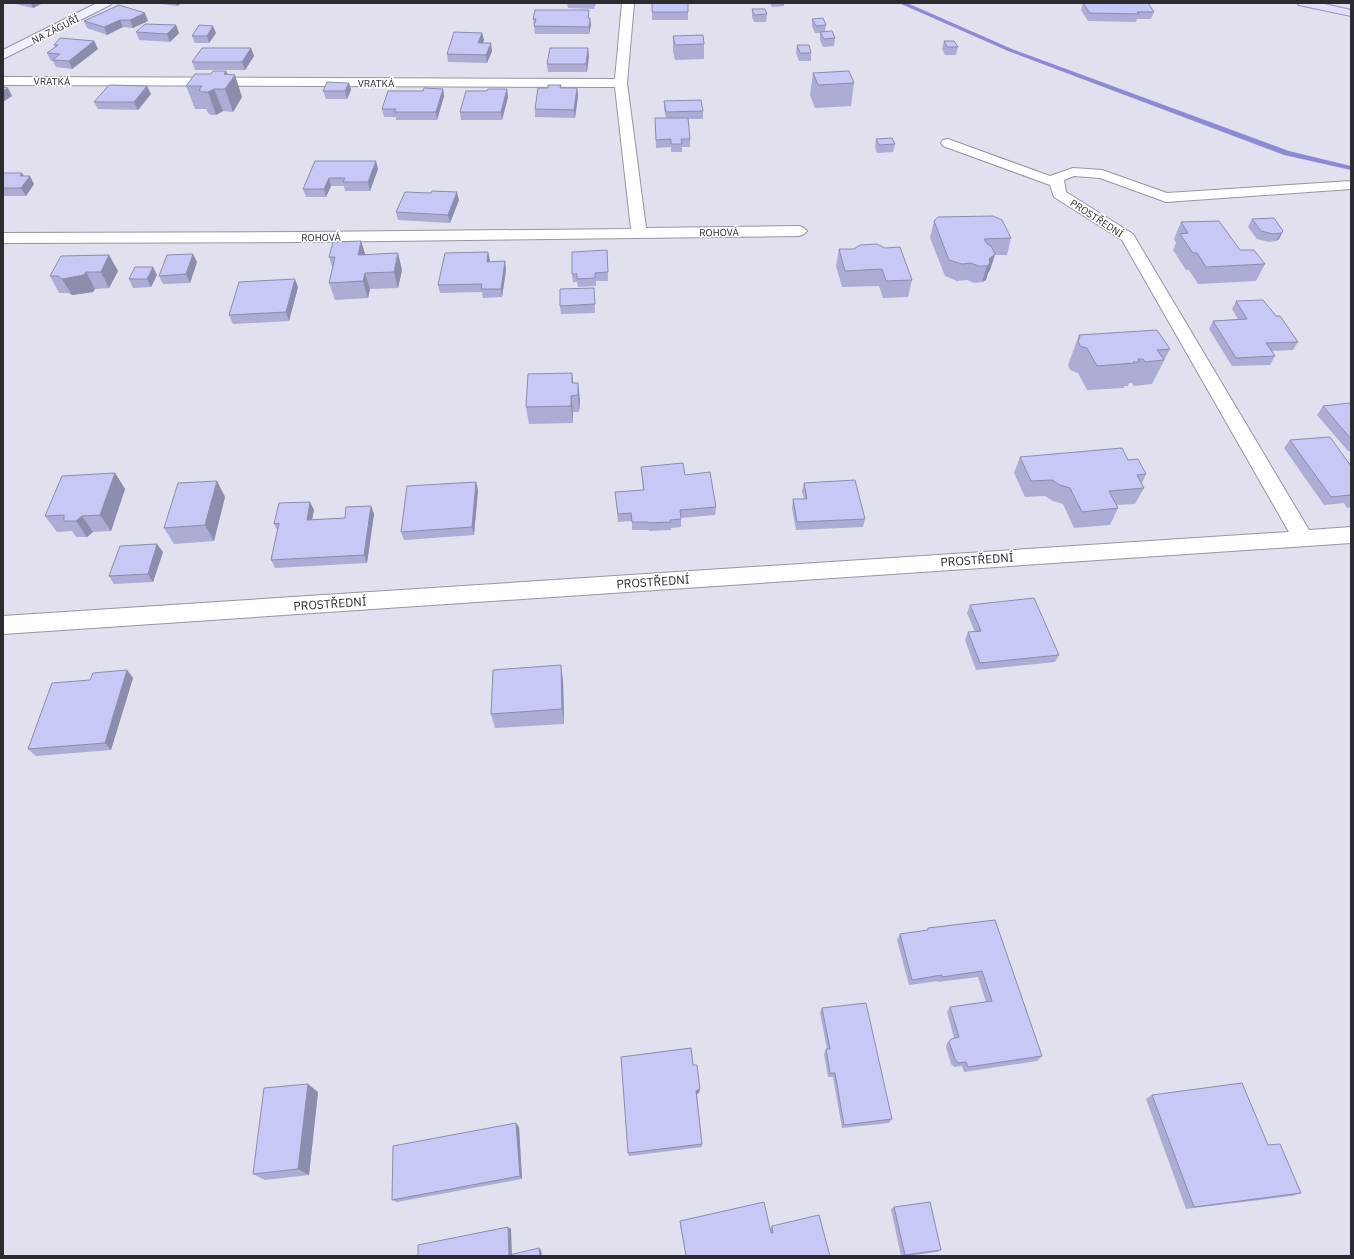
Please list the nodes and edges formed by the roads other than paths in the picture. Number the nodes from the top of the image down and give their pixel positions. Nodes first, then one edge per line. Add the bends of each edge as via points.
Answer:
1 (106, 3) edge
2 (628, 3) edge
3 (1303, 3) edge
4 (1347, 12) edge
5 (5, 53) edge
6 (3, 80) edge
7 (621, 83) junction
8 (948, 143) dead end
9 (1057, 184) junction
10 (1351, 185) edge
11 (799, 230) dead end
12 (639, 233) junction
13 (3, 238) edge
14 (1351, 535) edge
15 (1304, 539) junction
16 (3, 625) edge

1 - 5 street, NA ZÁGUŘÍ
2 - 7 street
3 - 4 main road
6 - 7 street, VRATKÁ
7 - 12 street
8 - 9 street
9 - 10 street via 1056,178 1073,172 1102,174 1166,198
9 - 15 street, PROSTŘEDNÍ via 1059,194 1128,237
11 - 12 street, ROHOVÁ
12 - 13 street, ROHOVÁ
14 - 15 street, PROSTŘEDNÍ
15 - 16 street, PROSTŘEDNÍ

